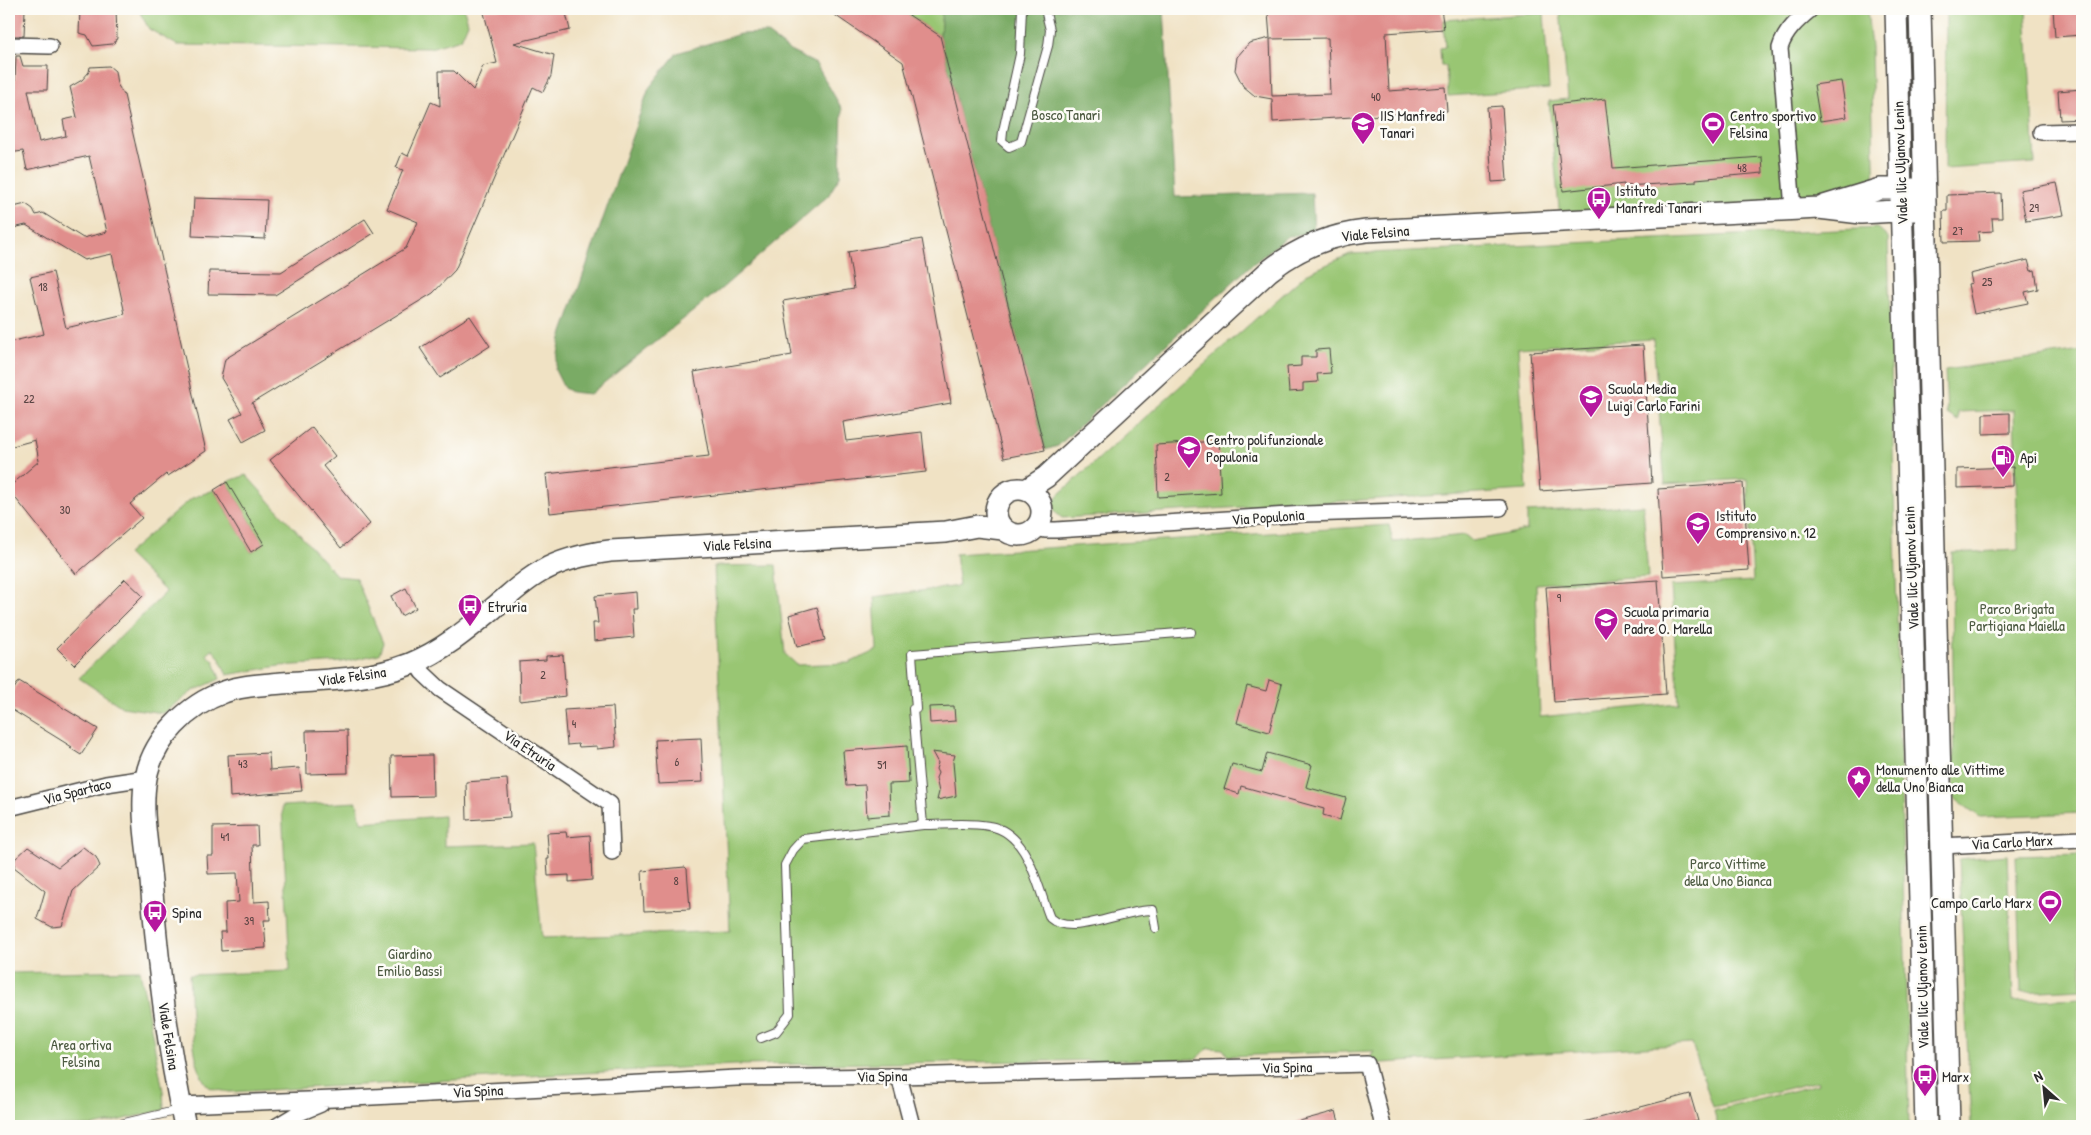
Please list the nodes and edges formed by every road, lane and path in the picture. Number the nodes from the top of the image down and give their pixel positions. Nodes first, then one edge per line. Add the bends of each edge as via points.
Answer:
1 (1022, 9) edge
2 (1045, 9) edge
3 (1811, 9) edge
4 (1896, 9) edge
5 (1920, 9) edge
6 (9, 45) edge
7 (50, 46) dead end
8 (2082, 131) edge
9 (2041, 132) dead end
10 (1900, 189) junction
11 (1924, 199) junction
12 (1819, 208) junction
13 (1793, 209) junction
14 (1901, 212) junction
15 (1032, 494) junction
16 (1500, 508) dead end
17 (1000, 521) junction
18 (1037, 526) junction
19 (1191, 632) dead end
20 (416, 662) junction
21 (146, 778) junction
22 (9, 808) edge
23 (923, 825) junction
24 (2082, 839) edge
25 (1942, 846) junction
26 (612, 852) dead end
27 (1156, 928) dead end
28 (761, 1038) dead end
29 (899, 1076) junction
30 (334, 1100) junction
31 (185, 1117) edge
32 (112, 1126) edge
33 (277, 1126) edge
34 (912, 1126) edge
35 (1384, 1126) edge
36 (1926, 1126) edge
37 (1949, 1126) edge

1 - 2 lane via 1020,54 1002,141 1009,147 1021,142 1046,58 1050,30
3 - 13 street via 1790,28 1780,48
4 - 10 street, Viale Ilic Uljanov Lenin
5 - 11 street, Viale Ilic Uljanov Lenin
6 - 7 street
8 - 9 street
10 - 11 street, Viale Felsina via 1915,189
10 - 12 street, Viale Felsina via 1869,192
10 - 14 street, Viale Ilic Uljanov Lenin
11 - 14 street, Viale Felsina via 1915,210
11 - 25 street, Viale Ilic Uljanov Lenin
12 - 13 street, Viale Felsina
12 - 14 street, Viale Felsina via 1861,214
13 - 15 street, Viale Felsina via 1366,231 1328,238 1287,257 1250,287 1046,477
14 - 36 street, Viale Ilic Uljanov Lenin
15 - 17 street, Viale Felsina via 1018,489 1005,494 997,506
15 - 18 street via 1042,512
16 - 18 street, Via Populonia via 1305,514 1056,530
17 - 18 street via 1017,535
17 - 20 street, Viale Felsina via 946,532 585,555 558,563 528,579 470,627
19 - 23 lane via 912,654
20 - 21 street, Viale Felsina via 357,677 225,691 177,722 164,737
20 - 26 street, Via Etruria via 440,689 610,804
21 - 22 street, Via Spartaco via 106,784
21 - 31 street, Viale Felsina via 145,813 165,1021
23 - 27 lane via 990,826 1001,830 1018,844 1026,856 1050,918 1057,924 1071,926 1153,910
23 - 28 lane via 803,839 793,850 785,865 790,1014 776,1032
24 - 25 street, Via Carlo Marx
25 - 37 street, Viale Ilic Uljanov Lenin
29 - 30 street, Via Spina via 737,1078
29 - 34 street
29 - 35 street, Via Spina via 1367,1064
30 - 31 street, Via Spina
30 - 33 street, Via Spina via 297,1114
31 - 32 lane

